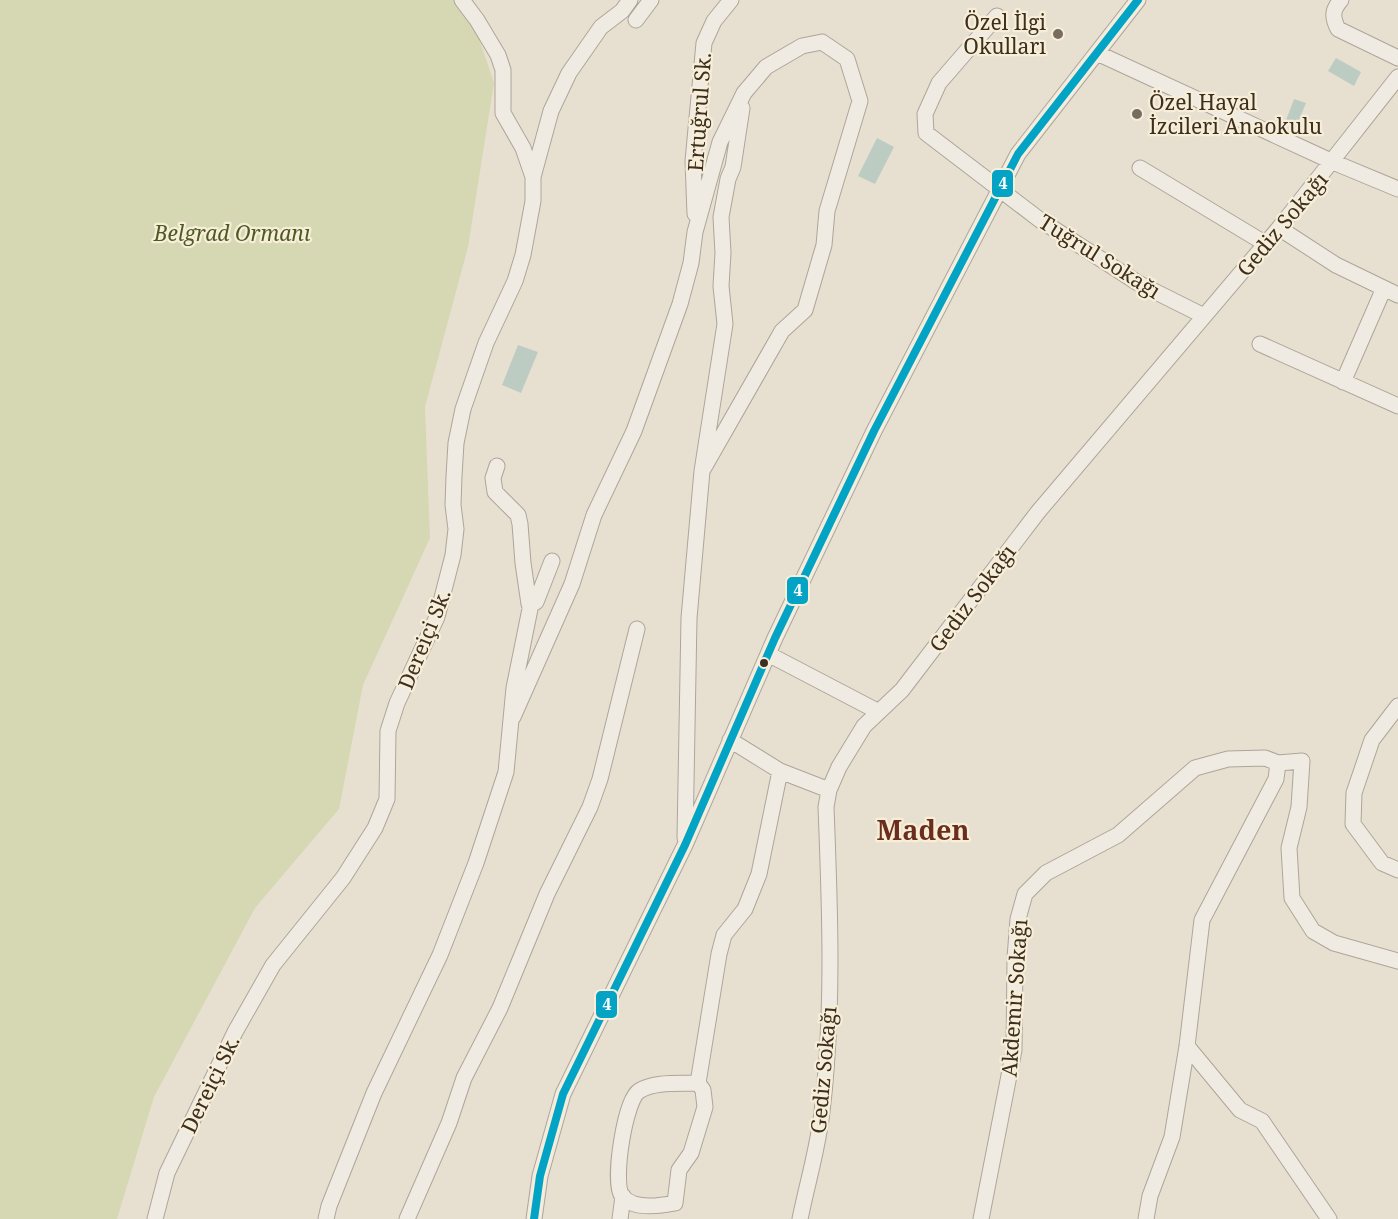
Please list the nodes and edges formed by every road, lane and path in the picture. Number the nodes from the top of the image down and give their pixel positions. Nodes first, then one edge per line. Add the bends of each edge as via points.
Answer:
1 (462, 0) edge
2 (630, 0) edge
3 (651, 0) edge
4 (731, 0) edge
5 (1138, 0) edge
6 (1333, 3) edge
7 (998, 16) dead end
8 (636, 20) dead end
9 (1097, 53) junction
10 (1398, 58) edge
11 (1398, 77) edge
12 (744, 93) junction
13 (1333, 162) junction
14 (1140, 168) dead end
15 (533, 177) junction
16 (1000, 188) junction
17 (1398, 189) edge
18 (1279, 228) junction
19 (695, 232) junction
20 (1266, 244) junction
21 (1391, 292) edge
22 (1204, 316) junction
23 (1260, 344) dead end
24 (1344, 381) junction
25 (1398, 406) edge
26 (497, 466) dead end
27 (702, 471) junction
28 (552, 561) dead end
29 (531, 604) junction
30 (637, 629) dead end
31 (768, 654) junction
32 (1398, 706) edge
33 (879, 712) junction
34 (513, 717) junction
35 (730, 740) junction
36 (1278, 764) junction
37 (780, 771) junction
38 (829, 790) junction
39 (685, 845) junction
40 (1398, 870) edge
41 (1398, 961) edge
42 (1187, 1046) junction
43 (698, 1083) junction
44 (622, 1196) junction
45 (155, 1219) edge
46 (326, 1219) edge
47 (407, 1219) edge
48 (534, 1219) edge
49 (620, 1219) edge
50 (800, 1219) edge
51 (981, 1219) edge
52 (1146, 1219) edge
53 (1329, 1219) edge

1 - 15 street via 498,55 503,70 503,113 524,148
2 - 15 street, Dereiçi Sk. via 601,27 569,73 551,111
3 - 8 street
4 - 19 street, Ertuğrul Sk. via 714,21 704,43 693,161
5 - 9 street
6 - 10 street via 1338,29
7 - 16 street, Tuğrul Sokağı via 939,83 925,114 926,133
9 - 13 street
9 - 16 street via 1018,154
11 - 13 street, Gediz Sokağı
12 - 19 street via 720,142
12 - 27 street via 721,217 724,324
12 - 27 street via 766,67 802,46 822,42 847,59 860,101 827,211 824,245 806,310 782,331
13 - 17 street
13 - 18 street, Gediz Sokağı
14 - 20 street
15 - 45 street, Dereiçi Sk. via 533,201 523,255 463,409 453,476 453,555 437,617 388,731 387,799 375,828 343,878 273,965 235,1032 167,1173
16 - 22 street, Tuğrul Sokağı via 1040,220 1138,283
16 - 31 street via 874,431
18 - 20 street, Gediz Sokağı
18 - 21 street via 1336,265
19 - 34 street via 680,304 634,431 594,514 572,584
20 - 22 street, Gediz Sokağı
21 - 24 street
22 - 33 street, Gediz Sokağı via 1038,512 902,690
23 - 24 street
24 - 25 street
26 - 29 street via 493,478 495,492 518,514
27 - 39 street via 688,618
28 - 29 street via 537,602
29 - 34 street via 514,688
30 - 47 street via 590,807 547,894 500,1008 464,1078
31 - 33 street
31 - 35 street
32 - 40 street via 1372,740 1354,793 1353,824 1382,863
33 - 38 street, Gediz Sokağı via 864,726
34 - 46 street via 506,772 476,863 440,955 374,1093
35 - 37 street
35 - 39 street
36 - 41 street, Akdemir Sokağı via 1302,760 1299,807 1289,848 1292,898 1314,931 1334,943
36 - 42 street via 1276,779 1202,920
36 - 51 street, Akdemir Sokağı via 1265,758 1228,759 1195,768 1118,835 1046,873 1025,894 1018,919 1015,958 1014,1050
37 - 38 street
37 - 43 street via 759,874 745,909 724,935 719,954
38 - 50 street, Gediz Sokağı via 828,1050 822,1115
39 - 48 street via 563,1094 540,1176
42 - 52 street via 1172,1137 1150,1196
42 - 53 street via 1240,1110 1262,1121
43 - 44 street via 648,1086 637,1092 622,1141 617,1181
43 - 44 street via 705,1107 691,1153 679,1170 675,1203 657,1207 634,1203
44 - 49 street

